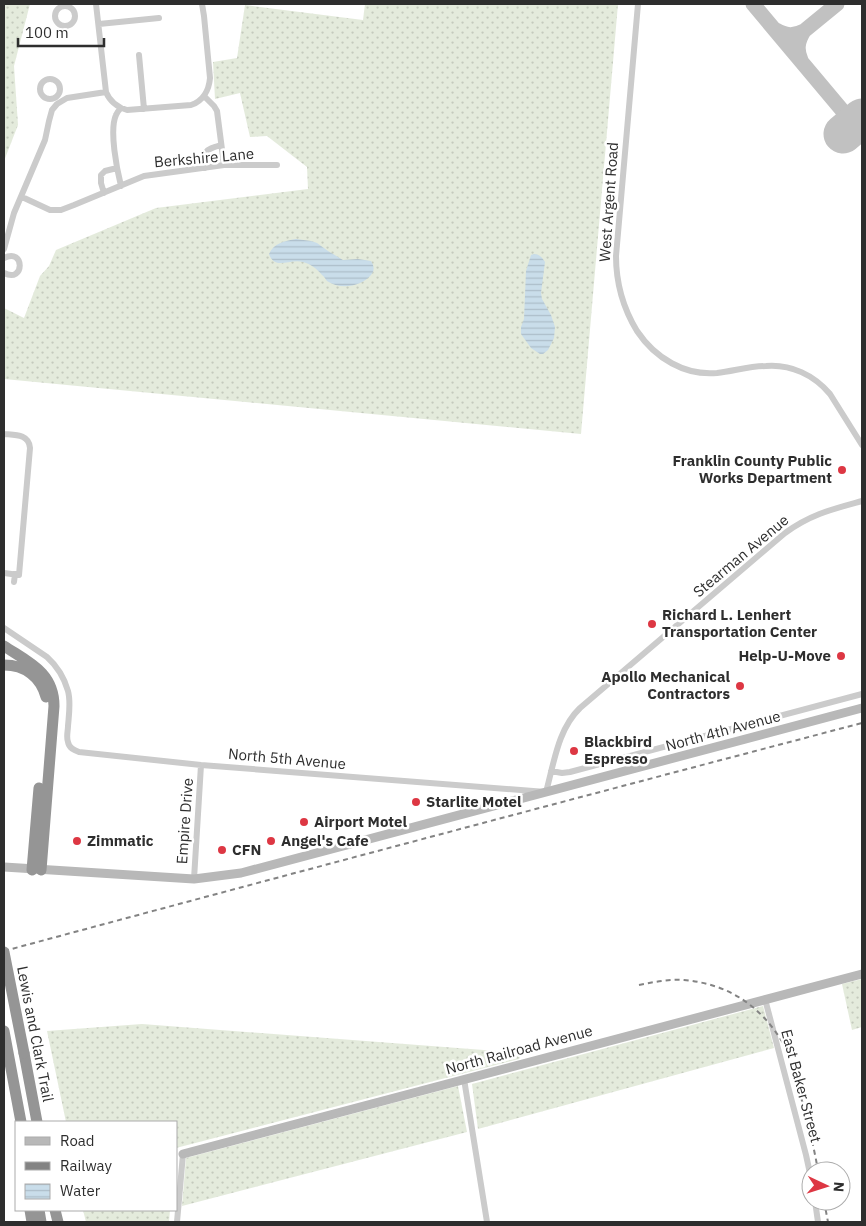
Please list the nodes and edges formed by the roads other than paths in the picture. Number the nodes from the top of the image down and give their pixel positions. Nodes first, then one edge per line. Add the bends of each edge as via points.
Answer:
1 (96, 4) edge
2 (202, 4) edge
3 (638, 4) edge
4 (159, 18) dead end
5 (98, 24) junction
6 (139, 55) dead end
7 (106, 92) junction
8 (204, 96) junction
9 (121, 108) junction
10 (144, 109) junction
11 (222, 145) junction
12 (224, 165) junction
13 (277, 165) dead end
14 (117, 168) junction
15 (206, 168) junction
16 (122, 186) junction
17 (104, 193) junction
18 (22, 198) junction
19 (4, 254) edge
20 (4, 273) edge
21 (4, 434) edge
22 (862, 445) edge
23 (862, 501) edge
24 (4, 573) edge
25 (15, 574) junction
26 (14, 582) dead end
27 (4, 628) edge
28 (4, 646) edge
29 (4, 666) edge
30 (862, 694) edge
31 (837, 701) junction
32 (862, 708) edge
33 (840, 714) junction
34 (201, 765) junction
35 (552, 772) junction
36 (546, 792) junction
37 (4, 867) edge
38 (36, 870) junction
39 (194, 879) junction
40 (4, 952) edge
41 (862, 974) edge
42 (765, 999) junction
43 (4, 1031) edge
44 (464, 1079) junction
45 (21, 1121) edge
46 (37, 1121) edge
47 (182, 1154) joint
48 (807, 1161) edge
49 (178, 1208) edge
50 (487, 1222) edge

1 - 5 street
2 - 8 street via 210,78
3 - 22 street, West Argent Road via 616,256 619,288 630,319 654,350 668,362 685,369 717,373 774,366 810,376 830,394
4 - 5 street
5 - 7 street
6 - 10 street
7 - 9 street via 110,100
7 - 18 street via 59,99 50,115 45,140
8 - 10 street via 191,104
8 - 11 street via 217,111
9 - 10 street
9 - 14 street via 116,113 114,124
11 - 12 street
11 - 15 street via 206,152
12 - 13 street, Berkshire Lane
12 - 15 street, Berkshire Lane
14 - 16 street
14 - 17 street via 101,174
15 - 16 street, Berkshire Lane via 144,176
16 - 17 street, Berkshire Lane
17 - 18 street, Berkshire Lane via 55,210
18 - 19 street via 14,213
19 - 20 street via 16,257 20,266 15,274
21 - 25 street via 24,436 30,444 19,575
23 - 35 street, Stearman Avenue via 821,512 785,533 580,708 565,728
24 - 25 street
25 - 26 street
27 - 34 street, North 5th Avenue via 53,662 66,683 69,704 67,742 71,748 79,752
28 - 38 highway via 39,670 53,693
29 - 38 highway via 20,667 33,674 46,696
30 - 31 street
31 - 33 street
31 - 35 street via 570,772
32 - 33 main road, North 4th Avenue
33 - 36 main road, North 4th Avenue
34 - 36 street, North 5th Avenue
34 - 39 street, Empire Drive
35 - 36 street, Stearman Avenue
36 - 39 main road, North 4th Avenue via 241,873
37 - 38 main road, North 4th Avenue
38 - 39 main road, North 4th Avenue
40 - 46 highway, Lewis and Clark Trail, bridge
41 - 42 main road, North Railroad Avenue
42 - 44 main road, North Railroad Avenue
42 - 48 street, East Baker Street
43 - 45 highway, Lewis and Clark Trail
44 - 47 main road, North Railroad Avenue
44 - 50 street
47 - 49 street

